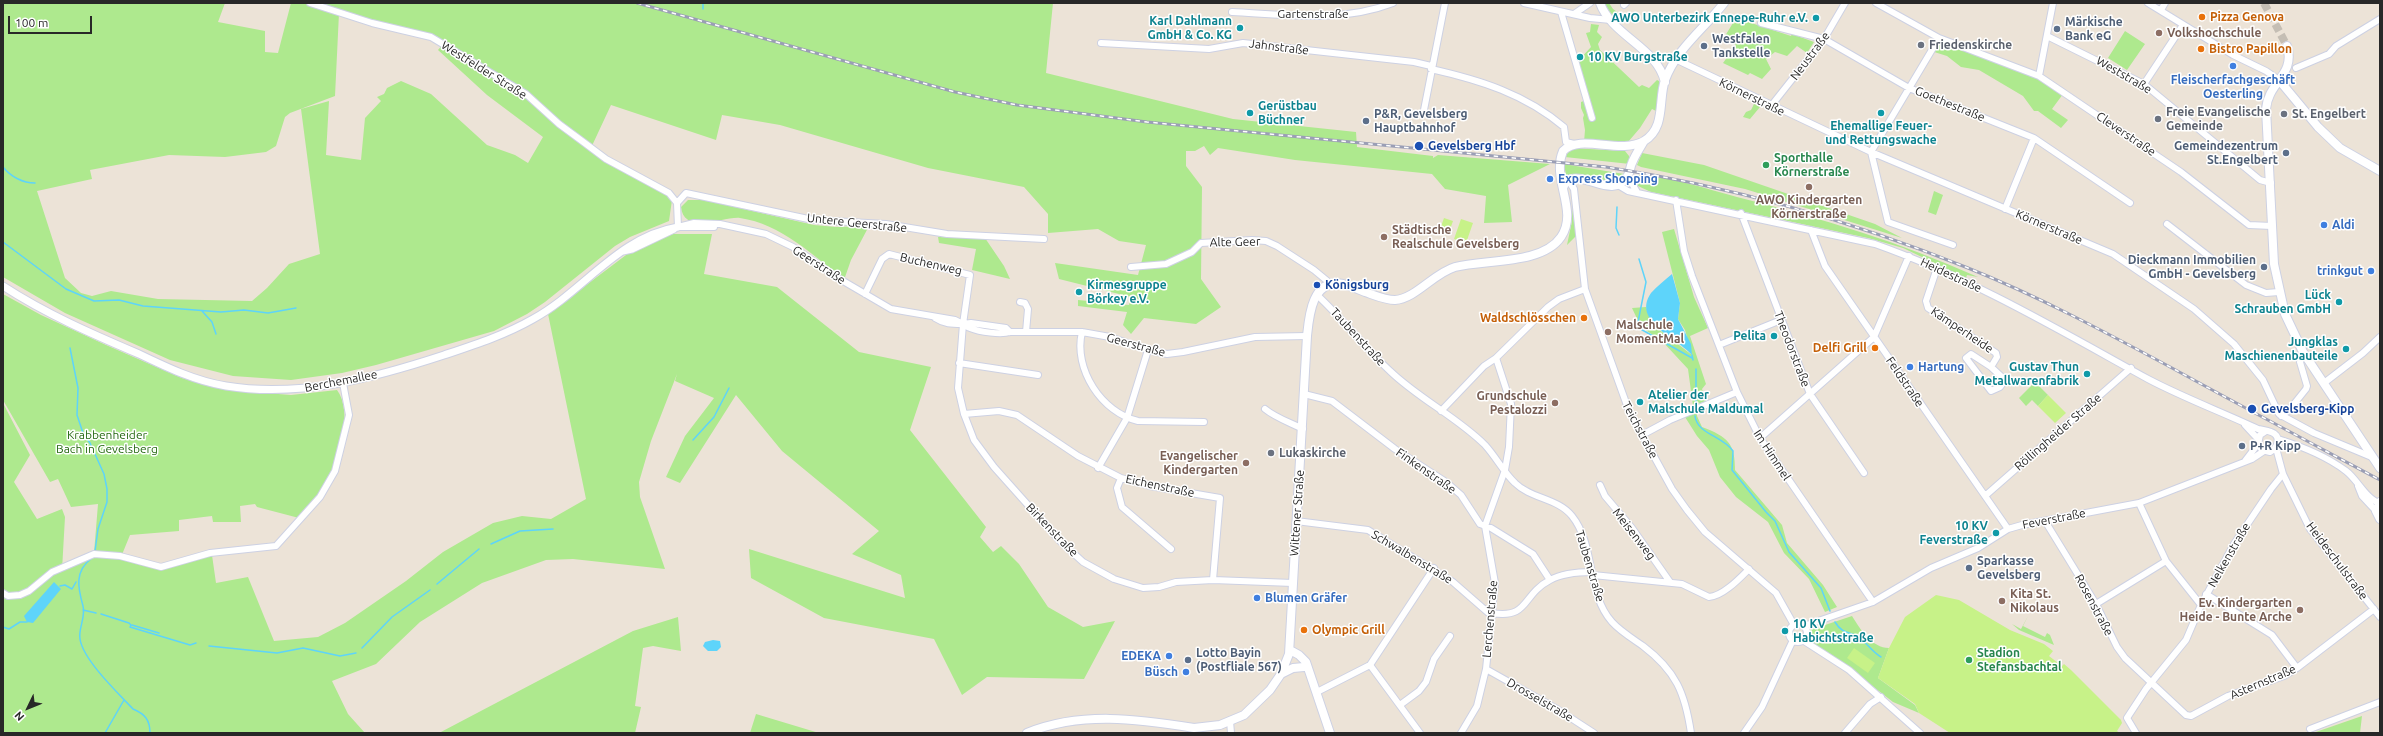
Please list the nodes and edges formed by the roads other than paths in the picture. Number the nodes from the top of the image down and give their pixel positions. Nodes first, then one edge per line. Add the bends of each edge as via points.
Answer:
1 (310, 3) edge
2 (1393, 3) edge
3 (1445, 3) edge
4 (1524, 3) edge
5 (1590, 3) edge
6 (1600, 3) edge
7 (1724, 3) edge
8 (1845, 3) edge
9 (1876, 3) edge
10 (2053, 3) edge
11 (2148, 3) edge
12 (2165, 3) edge
13 (2160, 10) junction
14 (1232, 12) dead end
15 (1561, 12) junction
16 (1574, 14) junction
17 (2380, 19) edge
18 (1610, 20) junction
19 (1761, 23) dead end
20 (2183, 25) junction
21 (2047, 36) junction
22 (1824, 38) junction
23 (1939, 38) junction
24 (1101, 43) dead end
25 (2288, 46) tunnel mouth
26 (1675, 59) junction
27 (1659, 65) junction
28 (1431, 68) junction
29 (2296, 68) dead end
30 (2039, 76) junction
31 (2279, 80) junction
32 (1665, 82) junction
33 (2144, 84) junction
34 (1909, 88) junction
35 (1771, 106) junction
36 (1424, 110) dead end
37 (1592, 118) dead end
38 (2034, 138) junction
39 (1644, 141) junction
40 (1570, 143) junction
41 (1624, 147) junction
42 (1871, 152) junction
43 (1632, 162) junction
44 (1561, 167) junction
45 (2380, 171) edge
46 (1628, 177) junction
47 (1568, 180) junction
48 (1581, 180) junction
49 (2270, 183) junction
50 (1618, 185) junction
51 (1563, 188) junction
52 (1574, 189) junction
53 (1637, 192) junction
54 (1676, 200) junction
55 (677, 204) junction
56 (2130, 204) dead end
57 (2005, 209) junction
58 (1741, 213) junction
59 (2167, 224) dead end
60 (2272, 226) junction
61 (678, 227) junction
62 (1811, 230) junction
63 (1044, 238) dead end
64 (1953, 245) dead end
65 (1909, 256) junction
66 (1131, 267) dead end
67 (1937, 268) junction
68 (1331, 284) junction
69 (3, 286) edge
70 (1585, 289) junction
71 (2279, 292) junction
72 (865, 294) junction
73 (1317, 295) junction
74 (1020, 302) dead end
75 (1781, 320) junction
76 (963, 324) junction
77 (1026, 332) junction
78 (1082, 332) junction
79 (1308, 336) junction
80 (1874, 337) junction
81 (2380, 337) edge
82 (1719, 345) junction
83 (1148, 350) junction
84 (2303, 352) junction
85 (1496, 358) junction
86 (960, 363) junction
87 (1991, 367) junction
88 (2131, 368) junction
89 (1038, 375) dead end
90 (343, 383) junction
91 (2324, 383) junction
92 (1737, 392) junction
93 (1304, 394) junction
94 (1810, 394) junction
95 (1264, 409) dead end
96 (1441, 411) junction
97 (964, 414) junction
98 (2281, 416) junction
99 (1127, 418) junction
100 (2241, 421) junction
101 (1204, 422) dead end
102 (1303, 429) junction
103 (2266, 431) junction
104 (1642, 435) junction
105 (1760, 438) junction
106 (2258, 442) junction
107 (2277, 444) junction
108 (2265, 451) junction
109 (2374, 458) junction
110 (2278, 459) junction
111 (2245, 461) junction
112 (1098, 468) junction
113 (2380, 468) edge
114 (1505, 470) junction
115 (1864, 474) dead end
116 (2284, 474) junction
117 (1121, 478) junction
118 (2357, 481) junction
119 (1600, 485) dead end
120 (1985, 496) junction
121 (2138, 503) junction
122 (2379, 503) edge
123 (2376, 511) junction
124 (2380, 519) edge
125 (1296, 521) junction
126 (2045, 521) junction
127 (1485, 526) junction
128 (2008, 529) junction
129 (1171, 549) dead end
130 (2166, 561) junction
131 (1434, 568) junction
132 (1749, 569) junction
133 (1593, 573) junction
134 (1213, 580) junction
135 (1550, 580) junction
136 (1670, 582) junction
137 (1293, 583) junction
138 (3, 593) edge
139 (2206, 594) junction
140 (1873, 602) junction
141 (2096, 604) junction
142 (2201, 605) junction
143 (2374, 609) junction
144 (1492, 615) junction
145 (2380, 617) edge
146 (1794, 626) junction
147 (1804, 626) junction
148 (1450, 636) dead end
149 (1793, 640) junction
150 (1804, 641) junction
151 (1289, 654) junction
152 (1370, 665) junction
153 (1306, 668) junction
154 (2297, 668) junction
155 (1486, 669) junction
156 (1281, 674) junction
157 (2151, 682) junction
158 (1317, 692) junction
159 (1882, 698) junction
160 (2380, 702) edge
161 (1400, 705) junction
162 (1230, 721) junction
163 (2310, 729) dead end
164 (1027, 733) edge
165 (1231, 733) edge
166 (1330, 733) edge
167 (1420, 733) edge
168 (1461, 733) edge
169 (1594, 733) edge
170 (1691, 733) edge
171 (1744, 733) edge
172 (1845, 733) edge
173 (1920, 733) edge
174 (2136, 733) edge

1 - 55 street, Westfelder Straße via 372,23 431,37 526,94 582,141 606,158 669,193
2 - 14 street, Gartenstraße via 1341,16
3 - 28 street
4 - 15 street
5 - 16 street
6 - 18 main road
7 - 26 main road
8 - 22 street, Neustraße
9 - 23 street, Cleverstraße
10 - 21 street
11 - 13 street
12 - 13 street
13 - 20 street
15 - 16 street
15 - 37 street
16 - 18 street
17 - 29 street via 2336,46 2329,54
18 - 27 main road
19 - 22 street, Goethestraße
20 - 31 street
20 - 33 street
21 - 30 street
21 - 33 street, Weststraße
22 - 34 street, Goethestraße
22 - 35 street, Neustraße
23 - 30 street, Cleverstraße
23 - 34 street
24 - 28 street, Jahnstraße via 1208,49 1243,43 1408,62
25 - 31 main road via 2289,64
26 - 27 main road via 1665,65
26 - 32 main road
26 - 35 street, Körnerstraße
27 - 32 main road
28 - 36 street
28 - 40 street, Jahnstraße via 1477,80 1527,100 1564,126
30 - 60 street, Cleverstraße via 2181,172 2249,225
31 - 45 main road via 2318,127 2340,148
31 - 49 main road via 2266,102
32 - 39 main road via 1658,123
33 - 49 street, Weststraße via 2260,180
34 - 38 street, Goethestraße
34 - 42 street
35 - 42 street, Körnerstraße
38 - 56 street, Goethestraße
38 - 57 street
39 - 41 main road
39 - 43 main road
40 - 41 main road
40 - 44 main road via 1563,151
41 - 43 main road via 1631,153
42 - 57 street, Körnerstraße
42 - 64 street via 1888,222
43 - 46 main road
44 - 47 main road
44 - 51 main road
46 - 50 main road
46 - 53 street
47 - 48 main road
47 - 51 main road
47 - 52 street, Teichstraße
48 - 50 main road via 1606,186
48 - 52 street
49 - 60 main road
50 - 53 street, Heidestraße via 1628,191
51 - 68 main road via 1567,213 1566,227 1558,241 1546,249 1529,256 1448,269 1410,294 1395,300 1378,297 1343,284
52 - 70 street, Teichstraße
53 - 54 street, Heidestraße
54 - 58 street, Heidestraße
54 - 82 street, Im Himmel via 1684,251
55 - 61 street
55 - 63 street, Untere Geerstraße via 686,192 813,220 886,224 947,234
57 - 98 street, Körnerstraße via 2113,254 2194,309 2234,344 2263,380
58 - 62 street, Heidestraße
58 - 75 street, Theodorstraße
59 - 71 street via 2246,285 2266,293
60 - 71 main road via 2274,264
61 - 72 street, Geerstraße via 694,223 723,225 778,239
61 - 90 street, Berchemallee via 621,252 535,318 502,335 402,368
62 - 65 street, Heidestraße via 1875,244
62 - 80 street, Feldstraße via 1825,266
65 - 67 street, Heidestraße
65 - 80 street
66 - 68 street, Alte Geer via 1166,264 1192,252 1201,243 1266,241 1314,270
67 - 87 street, Kämperheide via 1926,301 1928,308 1995,351 1997,357
67 - 88 street, Heidestraße
68 - 73 main road, Wittener Straße
69 - 90 street, Berchemallee via 46,312 100,338 182,373 225,386 301,389
70 - 85 street via 1559,299 1548,307
70 - 104 street, Teichstraße via 1618,385
71 - 84 main road via 2288,324
72 - 76 street, Geerstraße via 891,309 955,320
72 - 76 street, Buchenweg via 882,259 889,254 968,273 971,278
73 - 79 main road, Wittener Straße via 1309,311
73 - 96 street, Taubenstraße via 1390,371
74 - 77 street via 1026,303 1028,307
75 - 82 street
75 - 94 street, Theodorstraße
76 - 77 street, Geerstraße via 1006,328 1010,332
76 - 86 street, Birkenstraße
77 - 78 street, Geerstraße
78 - 83 street, Geerstraße via 1110,337
78 - 99 street via 1081,350 1088,378 1104,402
79 - 83 street, Geerstraße via 1255,337 1174,354
79 - 93 main road, Wittener Straße
80 - 94 street
80 - 120 street, Feldstraße
81 - 91 street
82 - 92 street, Im Himmel
83 - 99 street
84 - 91 main road
84 - 98 street via 2300,362 2306,389
85 - 96 street via 1484,366
85 - 114 street via 1511,404
86 - 89 street
86 - 97 street, Birkenstraße via 958,388
87 - 87 street, Kämperheide via 1971,354 1966,358 1991,391 2000,387 2005,380
88 - 100 street, Heidestraße
88 - 120 street, Röllingheider Straße
90 - 138 street via 349,415 335,471 320,497 276,546 210,553 161,567 120,556 94,554 52,572 20,595 8,596
91 - 109 main road
92 - 104 street via 1670,420
92 - 105 street, Im Himmel
93 - 102 main road, Wittener Straße
93 - 127 street, Finkenstraße via 1332,401 1394,449 1446,482 1461,495 1480,524
94 - 105 street
94 - 115 street, Theodorstraße
95 - 102 street via 1276,418 1284,418
96 - 114 street, Taubenstraße via 1476,436
97 - 112 street, Eichenstraße via 999,411 1017,415
97 - 134 street, Birkenstraße via 974,440 994,467 1060,541 1083,562 1114,579 1143,588 1160,587 1176,582
98 - 109 street
99 - 101 street via 1152,422
99 - 112 street
100 - 103 street, Heidestraße
100 - 106 street, Heidestraße via 2253,431
102 - 125 main road, Wittener Straße
103 - 106 street
103 - 107 street, Heidestraße via 2272,432
104 - 132 street, Teichstraße via 1672,489 1687,510 1705,532
105 - 140 street, Im Himmel
106 - 108 street, Heidestraße
106 - 111 street
107 - 108 street
107 - 110 street, Heideschulstraße
107 - 118 street via 2296,445 2334,463
108 - 110 street
108 - 111 street, Feverstraße
109 - 113 main road
110 - 116 street, Heideschulstraße
111 - 121 street, Feverstraße
112 - 117 street, Eichenstraße
114 - 127 street
114 - 133 street, Taubenstraße via 1523,490 1558,505 1572,515 1583,533
116 - 139 street, Nelkenstraße via 2242,530
116 - 143 street, Heideschulstraße via 2310,529
117 - 129 street via 1117,488 1122,507
117 - 134 street, Eichenstraße via 1150,486 1220,498
118 - 122 street via 2372,499
118 - 123 street via 2362,496
119 - 136 street, Meisenweg via 1605,496 1632,528
120 - 128 street, Feldstraße
121 - 126 street, Feverstraße
121 - 130 street
122 - 123 main road
123 - 124 main road
125 - 131 street, Schwalbenstraße via 1368,530
125 - 137 main road, Wittener Straße
126 - 128 street, Feverstraße
126 - 141 street, Rosenstraße
127 - 135 street, Finkenstraße via 1532,554
127 - 144 street, Lerchenstraße via 1496,583
128 - 140 street, Feverstraße via 1978,548 1931,568
130 - 141 street
130 - 142 street
131 - 144 street, Schwalbenstraße
131 - 152 street
132 - 136 street, Meisenweg via 1714,597 1709,598 1682,584
132 - 146 street, Teichstraße via 1776,593
133 - 135 street, Meisenweg via 1564,574
133 - 136 street, Meisenweg
133 - 170 street, Taubenstraße via 1604,608 1612,622 1664,663 1675,679 1688,715
134 - 137 street, Birkenstraße
135 - 144 street, Meisenweg via 1532,595 1518,612 1506,616
137 - 151 main road, Wittener Straße
139 - 142 street, Nelkenstraße
139 - 154 street via 2272,635
140 - 147 street, Feverstraße
141 - 157 street, Rosenstraße via 2117,647
142 - 157 street, Nelkenstraße via 2186,640
143 - 145 street, Heideschulstraße
143 - 154 street, Asternstraße
144 - 155 street, Lerchenstraße
146 - 147 street
146 - 149 street via 1789,633
147 - 150 street via 1807,632
148 - 161 street via 1434,659 1426,682
149 - 150 street
149 - 171 street via 1762,707
150 - 159 street via 1849,670
151 - 153 main road
151 - 156 main road, Wittener Straße
152 - 158 street
152 - 161 street
153 - 156 main road via 1293,668
153 - 158 main road
154 - 157 street, Asternstraße via 2284,676 2228,696 2191,716 2186,715
155 - 168 street, Lerchenstraße via 1477,706
155 - 169 street, Drosselstraße
156 - 162 main road, Wittener Straße via 1244,715
157 - 174 street, Nelkenstraße via 2127,718
158 - 166 main road
159 - 172 street via 1870,704
159 - 173 street
160 - 163 street
161 - 167 street
162 - 164 main road, Wittener Straße via 1210,727 1194,728 1120,719 1079,719 1055,723
162 - 165 street

